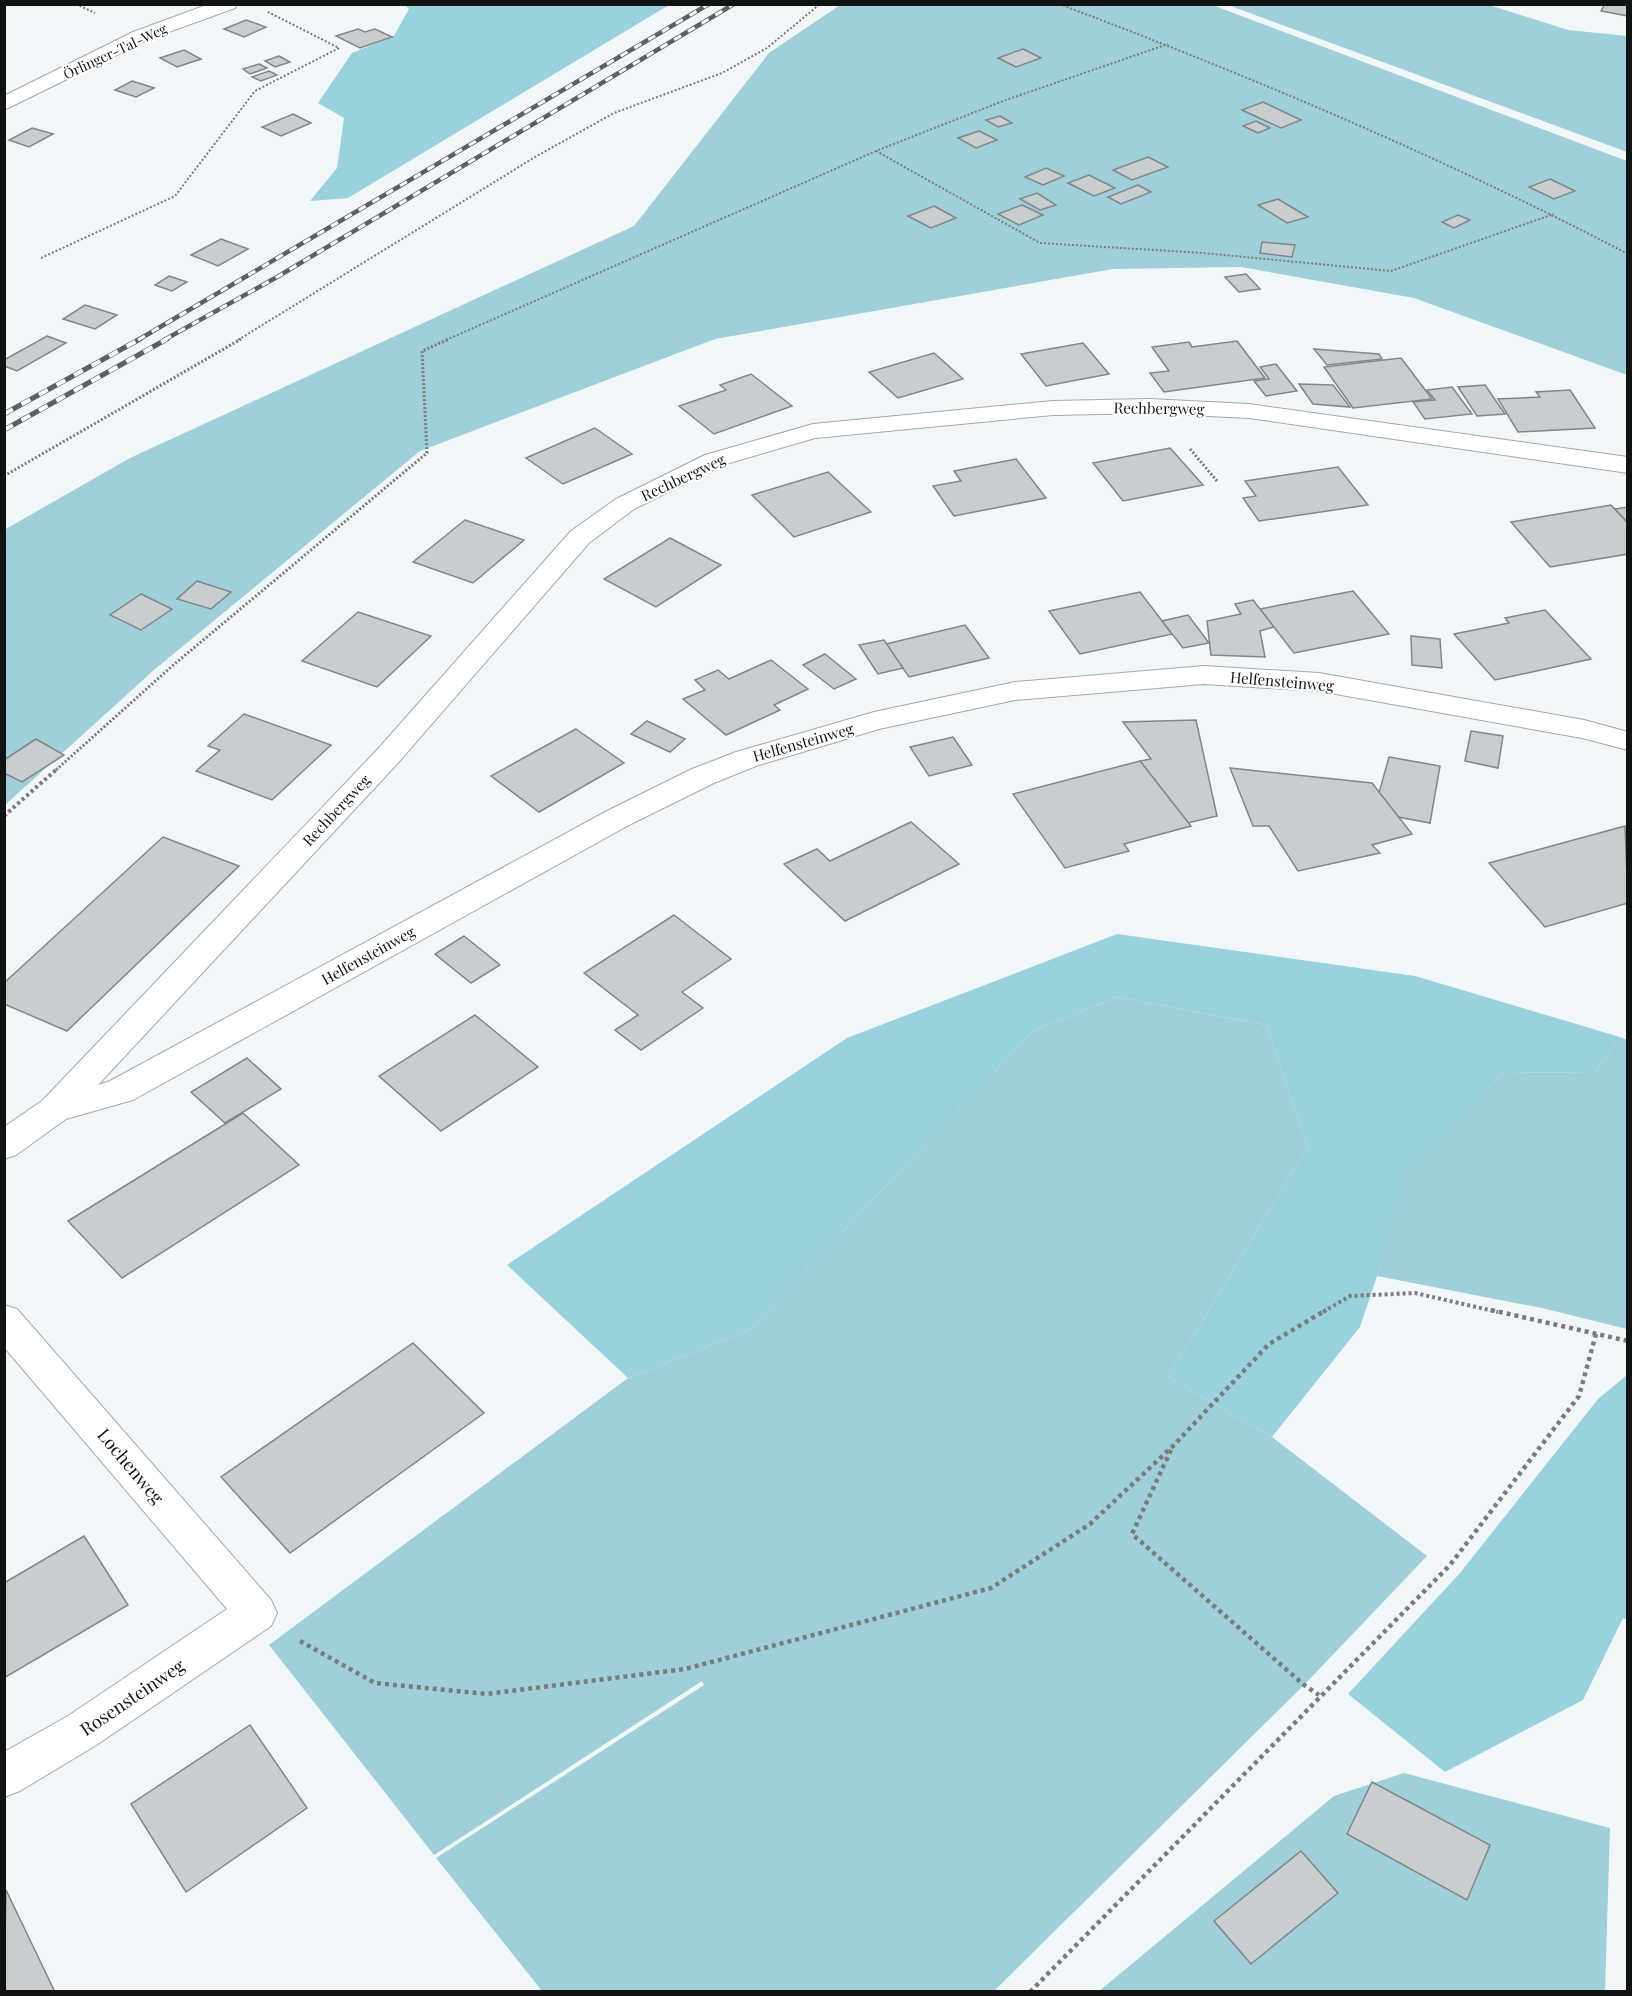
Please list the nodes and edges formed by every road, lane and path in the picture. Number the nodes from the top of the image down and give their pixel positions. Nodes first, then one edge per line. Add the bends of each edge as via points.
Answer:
1 (228, 4) edge
2 (819, 4) edge
3 (1059, 4) edge
4 (262, 9) dead end
5 (1168, 44) junction
6 (4, 104) edge
7 (876, 152) junction
8 (1554, 214) junction
9 (1628, 254) edge
10 (41, 258) dead end
11 (1628, 465) edge
12 (4, 476) edge
13 (1628, 741) edge
14 (4, 816) edge
15 (54, 1110) junction
16 (4, 1146) edge
17 (4, 1320) edge
18 (1596, 1334) junction
19 (1628, 1341) edge
20 (1173, 1446) junction
21 (256, 1613) junction
22 (1319, 1695) junction
23 (4, 1776) edge
24 (1030, 1992) edge

1 - 6 street, Örlinger-Tal-Weg via 141,36
2 - 12 path via 767,48 722,73 614,113 179,377
3 - 5 path
4 - 10 path via 339,48 255,91 175,196
5 - 7 path via 1003,101
5 - 8 path via 1285,91
7 - 8 path via 1040,243 1391,271
7 - 14 path via 422,351 427,453 171,667
8 - 9 path
11 - 15 street, Rechbergweg via 1259,412 1149,406 1053,408 813,430 714,460 625,504 580,537 387,757
13 - 15 street, Helfensteinweg via 1584,729 1318,682 1204,675 1015,690 874,721 702,776 618,818 121,1091
15 - 16 street, Rechbergweg
17 - 21 street, Lochenweg
18 - 19 path
18 - 20 path via 1415,1293 1350,1296 1269,1344
18 - 22 path via 1579,1396 1457,1555
20 - 21 path via 1090,1524 991,1588 685,1669 487,1694 375,1683
20 - 22 path via 1132,1534
21 - 23 street, Rosensteinweg via 83,1730
22 - 24 path

